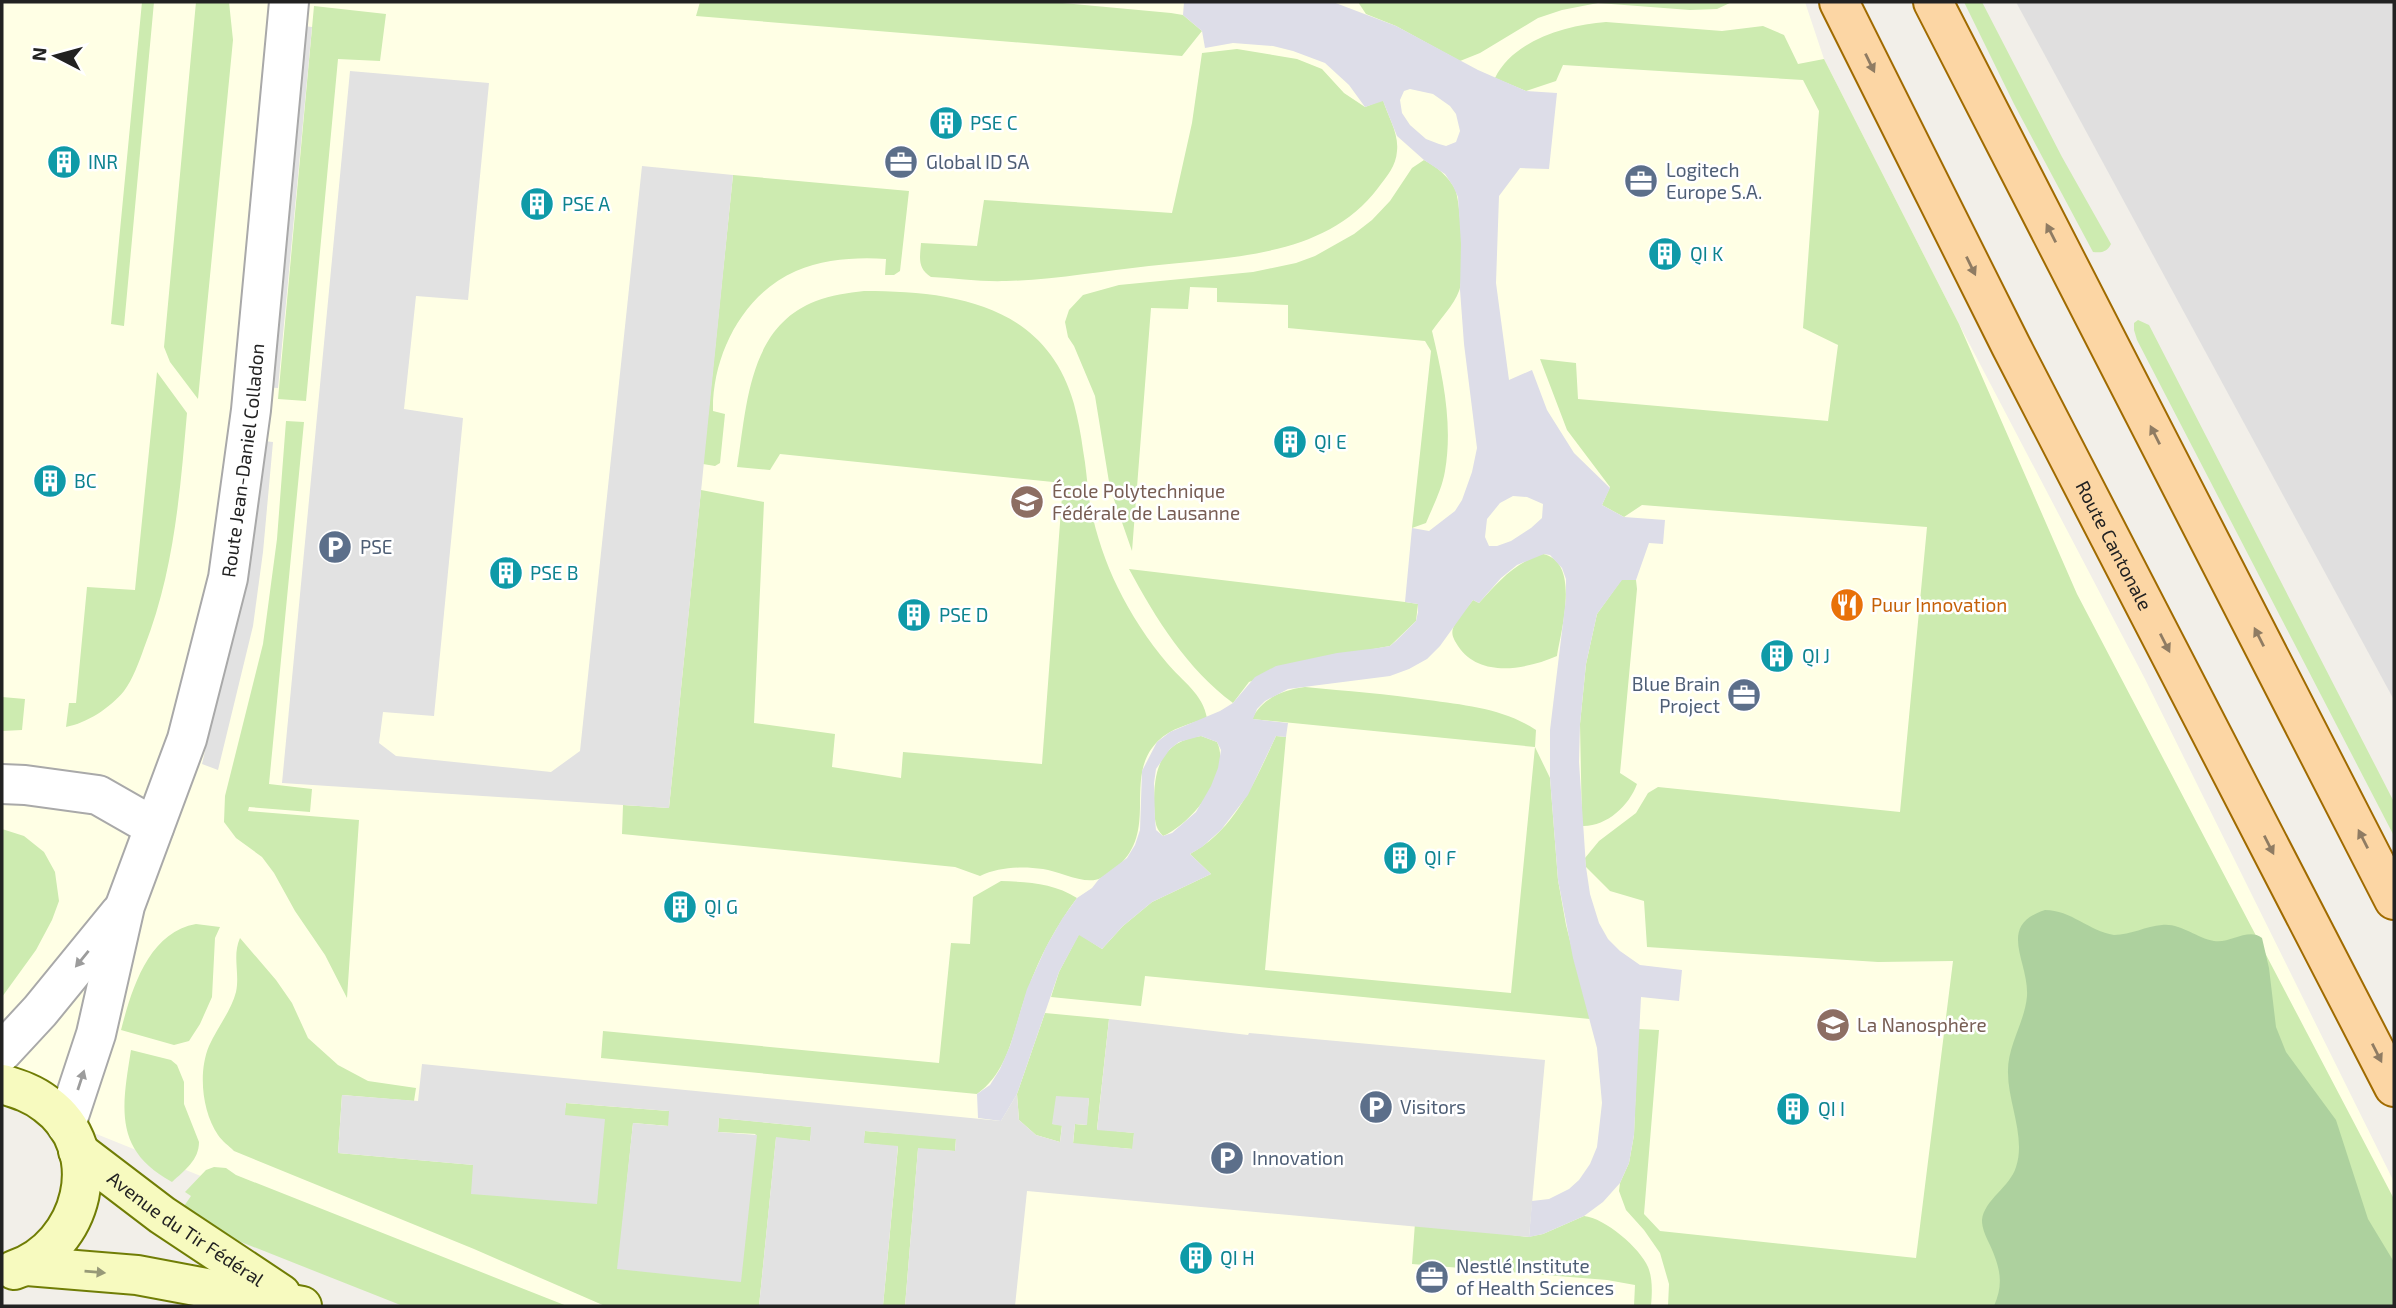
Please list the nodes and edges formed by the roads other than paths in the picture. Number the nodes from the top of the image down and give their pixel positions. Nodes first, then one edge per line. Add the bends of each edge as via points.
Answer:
1 (289, 2) edge
2 (1839, 2) edge
3 (1933, 2) edge
4 (2, 784) edge
5 (154, 827) junction
6 (2394, 900) edge
7 (125, 906) junction
8 (2, 1052) edge
9 (2, 1084) edge
10 (2394, 1087) edge
11 (72, 1138) junction
12 (14, 1270) edge
13 (298, 1305) edge

1 - 5 street, Route Jean-Daniel Colladon via 251,410 228,578 187,739
2 -> 10 main road, Route Cantonale via 2011,346
6 -> 3 main road
4 - 5 street via 98,795
5 - 7 street, Route Jean-Daniel Colladon
7 -> 8 street, Route Jean-Daniel Colladon
11 -> 7 street, Route Jean-Daniel Colladon
9 - 11 main road, Avenue du Tir Fédéral via 48,1105
11 - 12 main road via 82,1178 78,1205 67,1230 50,1251
11 - 13 main road, Avenue du Tir Fédéral via 162,1214
12 -> 13 main road, Avenue du Tir Fédéral via 137,1275

